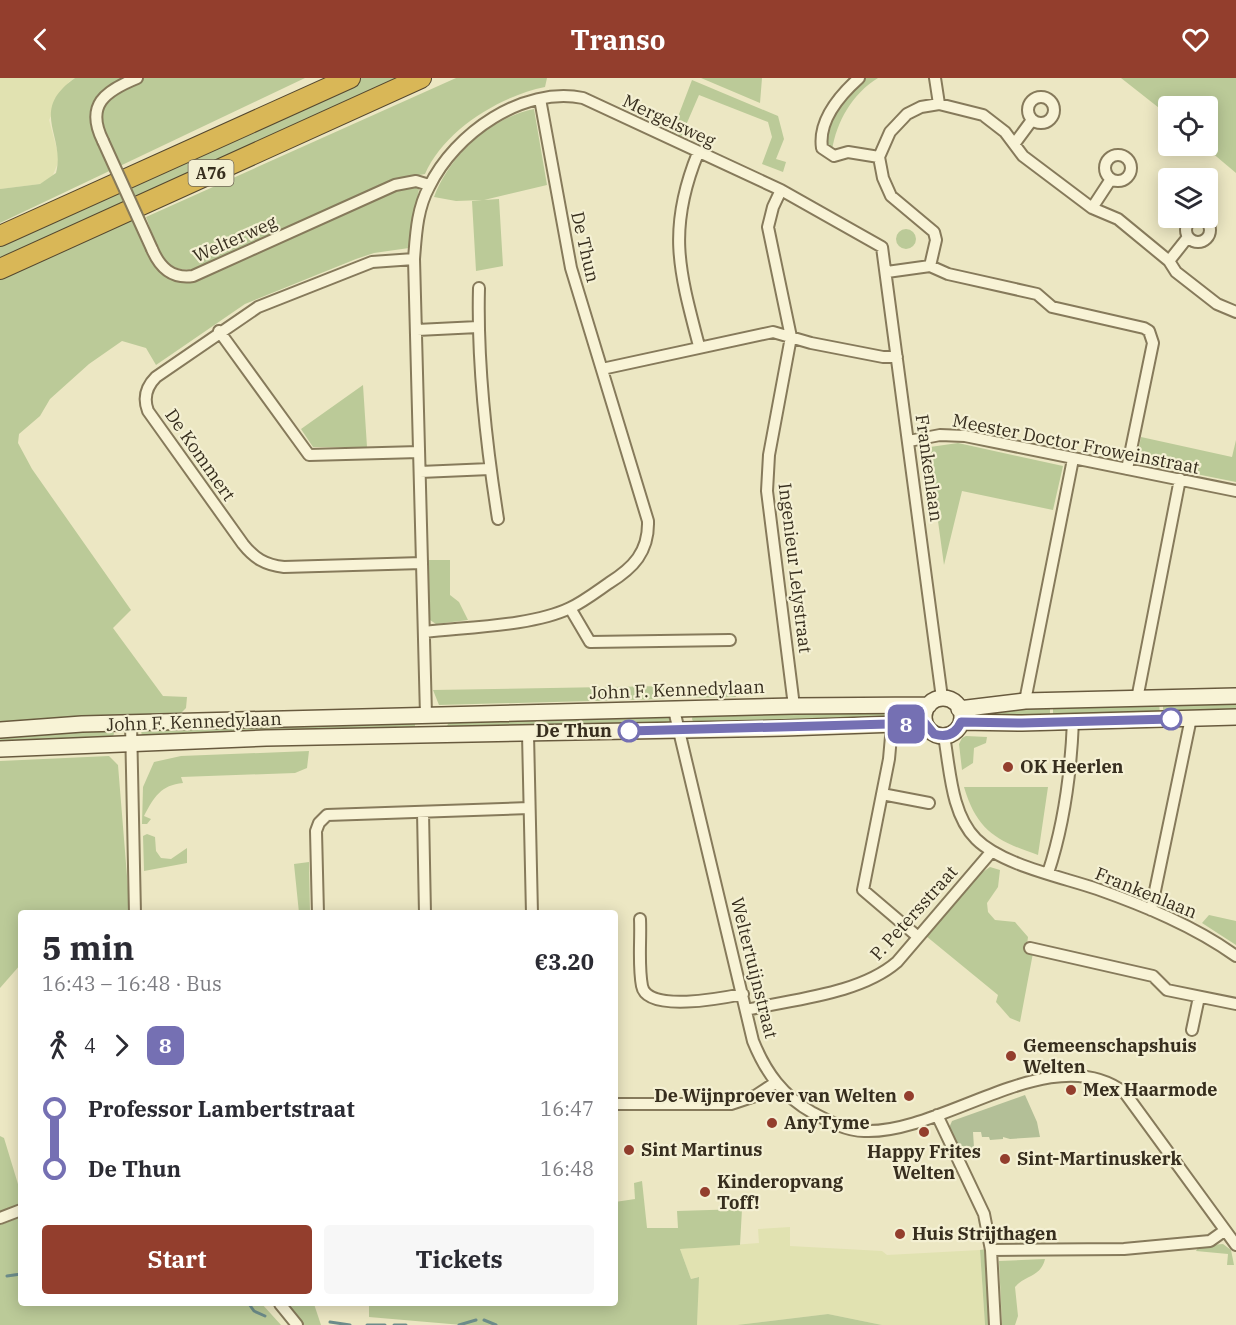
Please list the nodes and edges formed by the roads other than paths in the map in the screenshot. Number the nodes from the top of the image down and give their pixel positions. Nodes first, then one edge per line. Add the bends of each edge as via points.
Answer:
1 (137, 78) edge
2 (350, 78) edge
3 (421, 78) edge
4 (859, 78) edge
5 (934, 78) edge
6 (540, 99) junction
7 (939, 104) junction
8 (1032, 120) dead end
9 (1015, 143) junction
10 (698, 153) junction
11 (879, 157) junction
12 (1111, 179) dead end
13 (429, 185) junction
14 (781, 190) junction
15 (1092, 208) junction
16 (0, 236) edge
17 (1188, 237) dead end
18 (878, 243) joint
19 (414, 259) junction
20 (1169, 261) junction
21 (930, 266) junction
22 (0, 269) edge
23 (887, 272) junction
24 (479, 288) dead end
25 (1236, 312) edge
26 (478, 327) junction
27 (417, 330) junction
28 (219, 331) junction
29 (791, 337) junction
30 (699, 346) junction
31 (897, 357) junction
32 (602, 369) junction
33 (909, 441) junction
34 (419, 452) junction
35 (1073, 459) junction
36 (490, 469) junction
37 (1127, 469) junction
38 (420, 471) junction
39 (1180, 479) junction
40 (1236, 491) edge
41 (498, 519) dead end
42 (422, 563) junction
43 (570, 608) junction
44 (425, 632) junction
45 (730, 640) dead end
46 (1236, 696) edge
47 (1137, 699) junction
48 (936, 701) junction
49 (1025, 701) junction
50 (794, 705) junction
51 (674, 710) junction
52 (426, 715) junction
53 (960, 715) junction
54 (1236, 717) edge
55 (1191, 718) junction
56 (1073, 721) junction
57 (131, 723) junction
58 (925, 723) junction
59 (892, 725) junction
60 (678, 729) junction
61 (0, 730) edge
62 (528, 734) junction
63 (426, 736) junction
64 (945, 736) junction
65 (131, 744) junction
66 (0, 749) edge
67 (882, 794) junction
68 (929, 803) dead end
69 (529, 808) junction
70 (423, 812) junction
71 (992, 851) junction
72 (1048, 873) junction
73 (135, 910) edge
74 (318, 910) edge
75 (425, 910) edge
76 (532, 910) edge
77 (1151, 910) junction
78 (640, 919) dead end
79 (917, 936) junction
80 (1030, 948) dead end
81 (1236, 956) edge
82 (743, 994) junction
83 (1199, 997) junction
84 (1236, 1004) edge
85 (746, 1010) junction
86 (1192, 1030) dead end
87 (775, 1083) junction
88 (618, 1104) edge
89 (937, 1114) junction
90 (18, 1211) edge
91 (0, 1218) edge
92 (1224, 1232) junction
93 (1236, 1245) edge
94 (991, 1250) junction
95 (282, 1306) edge
96 (297, 1325) edge
97 (995, 1325) edge

1 - 13 street, Welterweg, bridge via 112,90 99,105 96,125 152,249 170,273 193,276 395,184 416,181
2 - 16 highway, A76
3 - 22 highway, A76
4 - 11 street via 834,106 824,129 822,148 829,155 848,152
5 - 7 street
6 - 10 street, Mergelsweg via 568,95 583,98
6 - 13 street, Mergelsweg via 475,131 449,156
6 - 32 street, De Thun via 571,268
7 - 9 street via 983,115
7 - 11 street via 907,114 890,132
8 - 9 street
9 - 15 street via 1023,156
10 - 14 street, Mergelsweg
10 - 30 street via 685,186 678,242 682,282
11 - 21 street via 891,196 934,232
12 - 15 street
13 - 19 street, Mergelsweg via 419,213
14 - 18 street, Mergelsweg
14 - 29 street, Ingenieur Lelystraat via 768,227
15 - 20 street via 1118,219
17 - 20 street
18 - 23 street, Frankenlaan via 884,251
19 - 27 street, Mergelsweg
19 - 28 street, De Kommert via 372,262 258,307
20 - 25 street via 1176,272 1208,297
21 - 23 street
21 - 37 street via 948,274 1037,294 1052,307 1149,331 1153,343
23 - 31 street, Frankenlaan
24 - 26 street
26 - 27 street
26 - 36 street
27 - 34 street, Mergelsweg
28 - 34 street via 309,454
28 - 42 street, De Kommert via 152,381 146,406 252,555 284,567
29 - 30 street via 773,332
29 - 31 street
29 - 50 street, Ingenieur Lelystraat via 766,491
30 - 32 street
31 - 33 street, Frankenlaan
32 - 43 street, De Thun via 648,521 647,536 633,566
33 - 35 street, Meester Doctor Froweinstraat via 952,435
33 - 48 street, Frankenlaan
34 - 38 street, Mergelsweg
35 - 37 street, Meester Doctor Froweinstraat
35 - 49 street
36 - 38 street
36 - 41 street
37 - 39 street, Meester Doctor Froweinstraat
38 - 42 street, Mergelsweg
39 - 40 street, Meester Doctor Froweinstraat
39 - 47 street
42 - 44 street, Mergelsweg
43 - 44 street, De Thun via 541,618
43 - 45 street via 590,642
44 - 52 street, Mergelsweg
46 - 47 street
47 - 49 street
48 - 50 street, John F. Kennedylaan
48 - 53 street via 952,700
48 - 58 street via 925,711
49 - 53 street
50 - 51 street, John F. Kennedylaan
51 - 52 street, John F. Kennedylaan
51 - 60 street, Weltertuijnstraat
52 - 57 street, John F. Kennedylaan
52 - 63 street
53 - 56 street via 1022,723
53 - 64 street via 957,729
54 - 55 street
55 - 56 street
55 - 77 street
56 - 72 street via 1071,762
57 - 61 street, John F. Kennedylaan
57 - 65 street
58 - 59 street, John F. Kennedylaan
58 - 64 street via 934,734
59 - 60 street, John F. Kennedylaan
59 - 67 street
60 - 62 street, John F. Kennedylaan
60 - 82 street, Weltertuijnstraat
62 - 63 street, John F. Kennedylaan
62 - 69 street
63 - 65 street, John F. Kennedylaan
64 - 71 street, Frankenlaan via 961,816 976,839
65 - 66 street, John F. Kennedylaan
65 - 73 street
67 - 68 street
67 - 79 street via 863,890
69 - 70 street
69 - 76 street
70 - 74 street via 330,814 321,819 316,831
70 - 75 street
71 - 72 street, Frankenlaan
71 - 79 street, P. Petersstraat
72 - 77 street, Frankenlaan
77 - 81 street, Frankenlaan
78 - 82 street via 642,987 651,998 687,1001
79 - 85 street, P. Petersstraat via 897,962 873,979
80 - 83 street via 1153,976 1167,990
82 - 85 street, Weltertuijnstraat
83 - 84 street
83 - 86 street
85 - 87 street, Weltertuijnstraat via 753,1041
87 - 88 street via 755,1096 731,1104
87 - 89 street, Weltertuijnstraat via 803,1108 849,1129 884,1131
89 - 92 street, Weltertuijnstraat via 1050,1078 1078,1076 1112,1084 1125,1093
89 - 94 street via 984,1214
90 - 91 street
92 - 93 street, Weltertuijnstraat
92 - 94 street via 1210,1241 1124,1249
94 - 97 street
95 - 96 street

